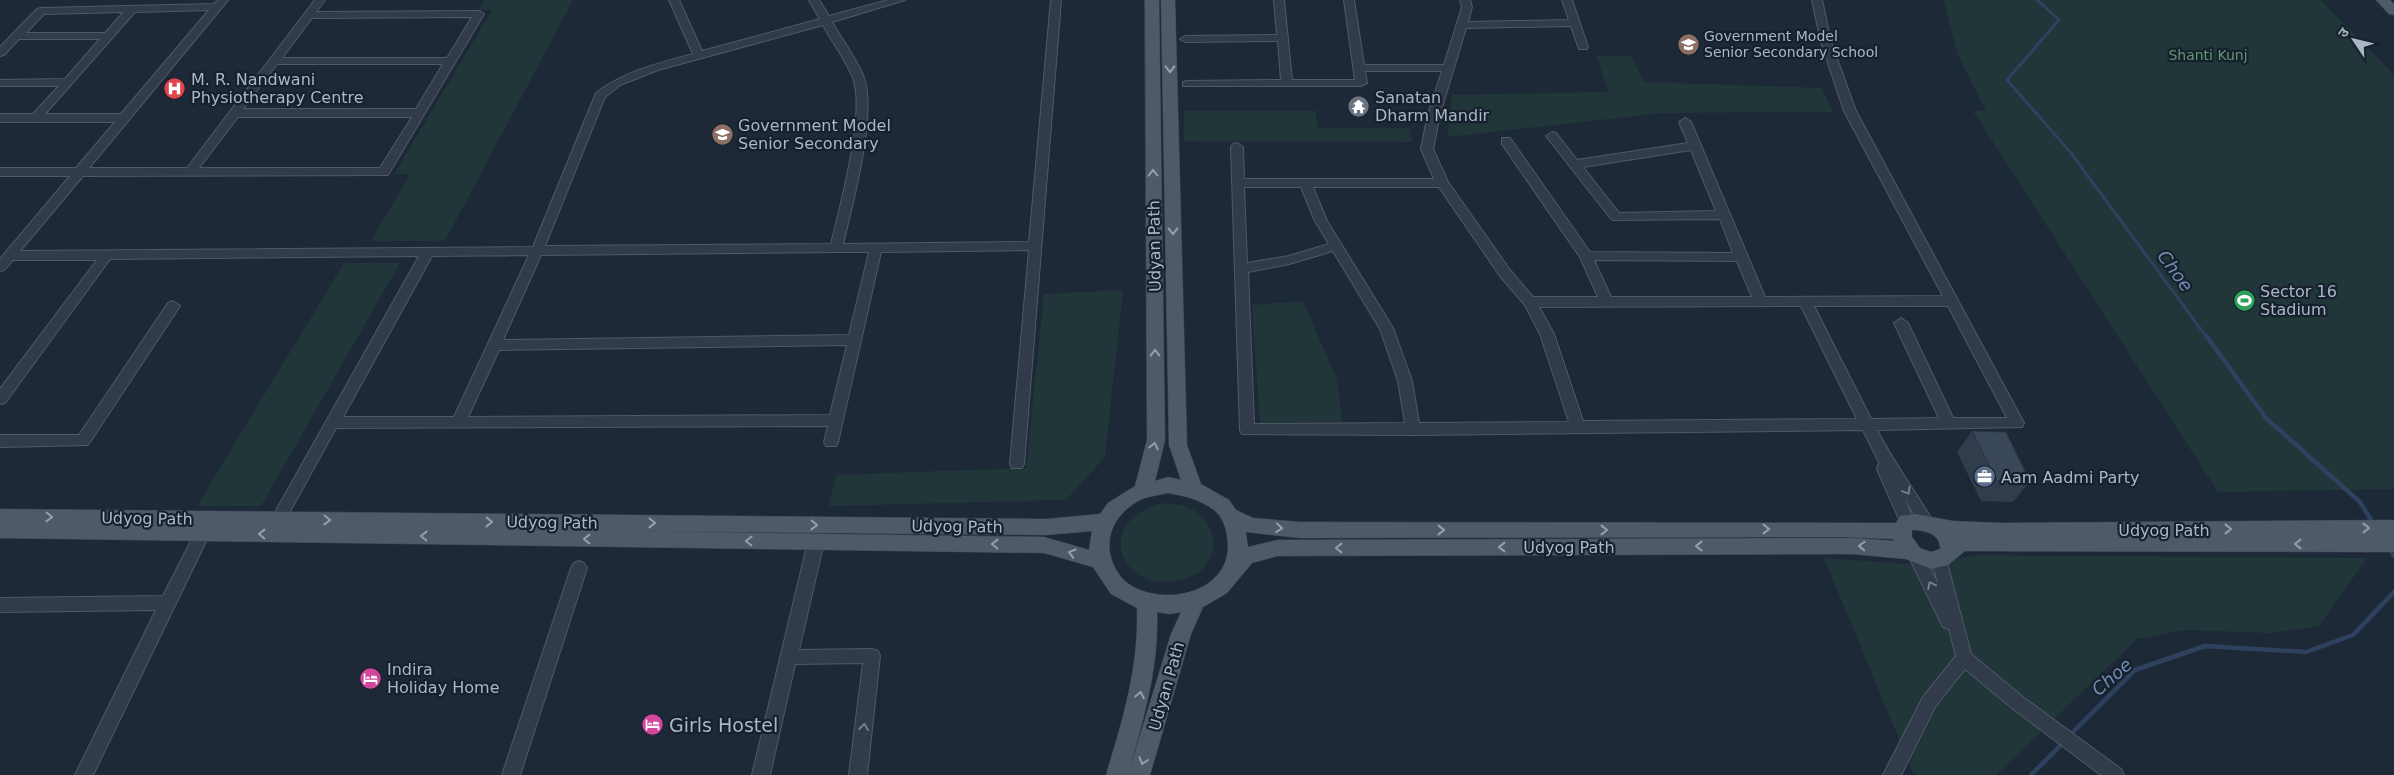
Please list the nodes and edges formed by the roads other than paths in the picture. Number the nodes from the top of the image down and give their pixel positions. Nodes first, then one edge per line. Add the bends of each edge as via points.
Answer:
1 (320, 0) edge
2 (674, 0) edge
3 (814, 0) edge
4 (900, 0) edge
5 (1056, 0) edge
6 (1152, 0) edge
7 (1168, 0) edge
8 (1279, 0) edge
9 (1349, 0) edge
10 (1465, 0) edge
11 (1567, 0) edge
12 (1818, 0) edge
13 (2383, 0) edge
14 (220, 3) edge
15 (133, 8) junction
16 (2394, 10) edge
17 (309, 15) junction
18 (825, 20) junction
19 (1575, 23) junction
20 (1461, 25) junction
21 (16, 36) junction
22 (108, 36) junction
23 (1283, 38) junction
24 (1185, 39) dead end
25 (1583, 46) dead end
26 (0, 53) edge
27 (699, 56) junction
28 (274, 61) junction
29 (451, 61) junction
30 (1359, 68) junction
31 (1448, 68) junction
32 (68, 82) junction
33 (0, 83) edge
34 (1187, 84) dead end
35 (1287, 84) junction
36 (235, 113) junction
37 (420, 113) junction
38 (0, 118) edge
39 (36, 118) junction
40 (125, 118) junction
41 (1685, 122) dead end
42 (1552, 136) dead end
43 (1506, 141) dead end
44 (1695, 146) junction
45 (1237, 147) dead end
46 (1574, 164) junction
47 (0, 172) edge
48 (79, 172) junction
49 (190, 172) junction
50 (1239, 183) junction
51 (1305, 183) junction
52 (1442, 183) junction
53 (1724, 215) junction
54 (1036, 246) junction
55 (1336, 246) junction
56 (836, 248) junction
57 (876, 248) junction
58 (537, 251) junction
59 (428, 252) junction
60 (107, 255) junction
61 (10, 256) junction
62 (1586, 256) junction
63 (1741, 257) junction
64 (0, 268) edge
65 (1242, 269) junction
66 (1952, 300) junction
67 (1760, 301) junction
68 (1805, 301) junction
69 (1530, 302) junction
70 (1607, 302) junction
71 (173, 306) dead end
72 (1901, 323) dead end
73 (855, 340) junction
74 (494, 345) junction
75 (0, 399) edge
76 (836, 420) junction
77 (459, 422) junction
78 (332, 423) junction
79 (1948, 423) junction
80 (1869, 424) junction
81 (1578, 427) junction
82 (1414, 429) junction
83 (0, 441) edge
84 (831, 442) dead end
85 (1017, 464) dead end
86 (1193, 488) junction
87 (1143, 490) junction
88 (0, 517) edge
89 (1232, 517) junction
90 (278, 520) junction
91 (1104, 522) junction
92 (1917, 525) junction
93 (2394, 528) edge
94 (0, 530) edge
95 (202, 533) junction
96 (2342, 536) junction
97 (816, 542) junction
98 (2394, 544) edge
99 (1913, 553) junction
100 (1945, 556) junction
101 (1100, 561) junction
102 (579, 568) dead end
103 (1233, 569) junction
104 (1197, 599) junction
105 (1147, 602) junction
106 (168, 603) junction
107 (0, 605) edge
108 (1962, 651) junction
109 (788, 657) junction
110 (84, 775) edge
111 (511, 775) edge
112 (761, 775) edge
113 (858, 775) edge
114 (1117, 775) edge
115 (1139, 775) edge
116 (1892, 775) edge
117 (2115, 775) edge

1 - 17 street
2 - 27 street
3 - 18 street
4 - 18 street
5 - 54 street
87 -> 6 main road, Udyan Path via 1156,440
7 -> 86 main road, Udyan Path via 1178,445
8 - 23 street
9 - 30 street
10 - 20 street via 1467,7
11 - 19 street
12 - 66 street via 1826,42 1850,111
13 - 16 main road
14 - 15 street
14 - 40 street
15 - 21 street via 40,11
15 - 22 street
17 - 28 street
17 - 29 street via 479,14
18 - 27 street
18 - 56 street via 859,79 862,108 854,174
19 - 20 street
19 - 25 street
20 - 31 street
21 - 22 street
21 - 26 street
22 - 32 street
23 - 24 street
23 - 35 street
27 - 58 street via 654,68 616,83 600,95
28 - 29 street
28 - 36 street
29 - 37 street
30 - 31 street
30 - 35 street via 1361,83
31 - 52 street via 1427,149
32 - 33 street
32 - 39 street
34 - 35 street
36 - 37 street
36 - 49 street
37 - 49 street via 384,172
38 - 39 street
39 - 40 street
40 - 48 street
41 - 44 street
42 - 46 street
43 - 62 street
44 - 46 street
44 - 53 street
45 - 50 street
46 - 53 street via 1616,217
47 - 48 street
48 - 49 street
48 - 61 street
50 - 51 street
50 - 65 street
51 - 52 street
51 - 55 street via 1320,221
52 - 69 street via 1505,273
53 - 63 street
54 - 57 street
54 - 85 street
55 - 65 street
55 - 82 street via 1386,328 1405,382
56 - 57 street
56 - 58 street
57 - 73 street
58 - 59 street
58 - 74 street
59 - 60 street
59 - 78 street
60 - 61 street
60 - 75 street
61 - 64 street
62 - 63 street
62 - 70 street
63 - 67 street
65 - 82 street via 1247,430
66 - 68 street
66 - 79 street via 2017,423
67 - 68 street
67 - 70 street
68 - 80 street
69 - 70 street
69 - 81 street via 1547,334
71 - 83 street via 83,441
72 - 79 street
73 - 74 street
73 - 76 street
74 - 77 street
76 - 77 street
76 - 84 street
77 - 78 street
78 - 90 street
79 - 80 street
80 - 81 street
80 - 92 street via 1886,462 1884,469
81 - 82 street
86 - 87 main road via 1168,485
86 - 89 main road via 1212,496
87 - 91 main road via 1116,506
88 -> 90 main road, Udyog Path
89 -> 92 main road, Udyog Path via 1251,526 1300,530 1845,529
89 - 103 main road via 1240,542
90 -> 91 main road, Udyog Path via 1046,527
91 - 101 main road via 1098,541
92 -> 96 main road, Udyog Path via 2001,531
92 - 99 main road via 1902,541
92 - 100 main road via 1948,538 1951,546
96 -> 93 main road, Udyog Path
94 - 95 main road, Udyog Path
97 -> 95 main road, Udyog Path
95 - 106 street
96 - 98 main road, Udyog Path
96 -> 100 main road, Udyog Path via 1960,543
101 -> 97 main road, Udyog Path via 1044,545
97 - 109 street
99 - 100 main road, Udyog Path via 1933,560
99 -> 103 main road, Udyog Path via 1852,546 1277,548 1246,556
108 -> 99 street
100 - 108 street
101 - 105 main road via 1117,587
102 - 111 street
103 - 104 main road via 1222,583
104 - 105 main road via 1172,605
104 -> 115 main road, Udyan Path via 1180,634
114 -> 105 main road, Udyan Path via 1140,696 1148,633
106 - 107 street
106 - 110 street
108 - 116 street via 1929,702
108 - 117 street via 2018,703
109 - 112 street
113 -> 109 street via 872,656

